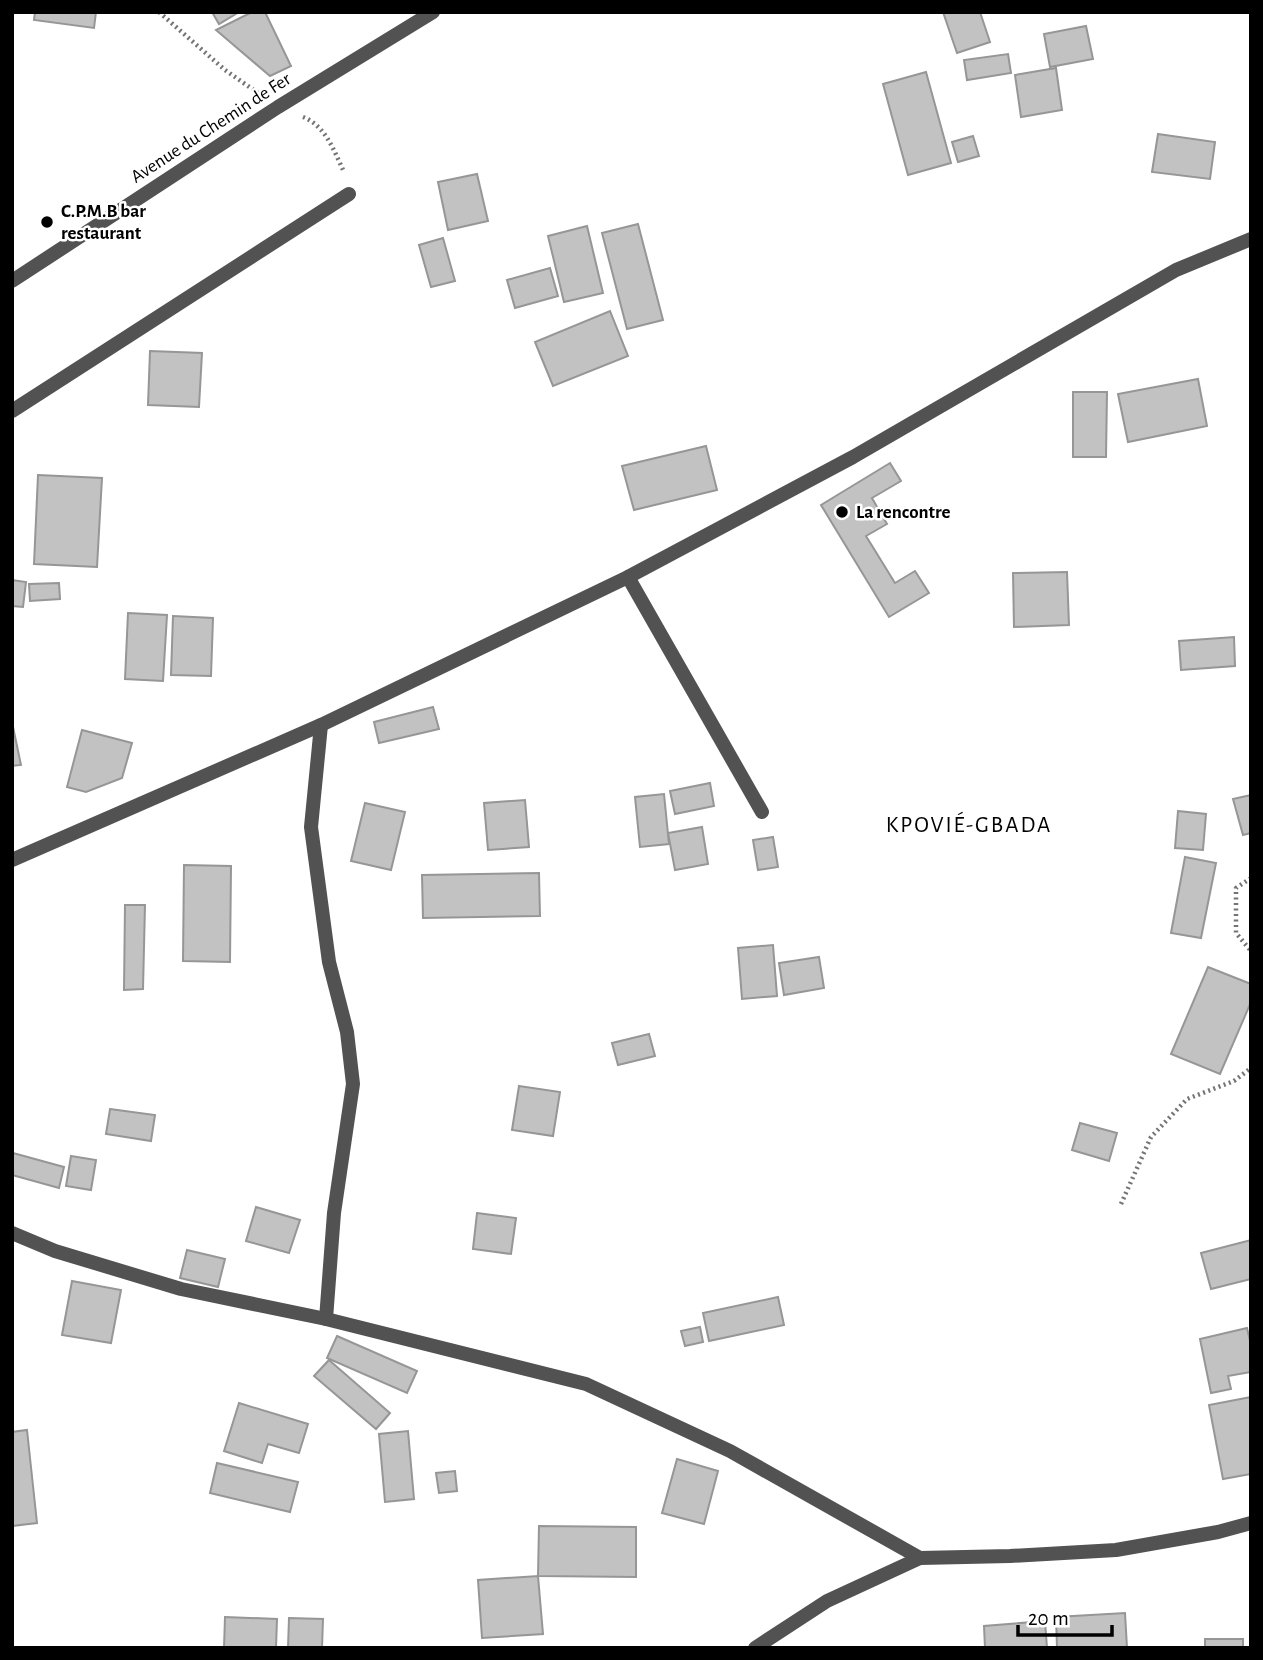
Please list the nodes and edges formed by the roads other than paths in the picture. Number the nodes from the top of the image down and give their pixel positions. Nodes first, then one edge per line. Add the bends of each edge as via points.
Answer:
1 (433, 12) edge
2 (349, 194) road end
3 (1251, 239) edge
4 (12, 281) edge
5 (12, 411) edge
6 (628, 577) junction
7 (321, 725) junction
8 (762, 812) dead end
9 (12, 860) edge
10 (12, 1233) edge
11 (326, 1319) junction
12 (1251, 1523) edge
13 (920, 1558) junction
14 (755, 1648) edge

1 - 4 street, Avenue du Chemin de Fer
2 - 5 street
3 - 6 street via 1176,270 853,457
6 - 7 street
6 - 8 street
7 - 9 street
7 - 11 street via 311,827 328,962 347,1032 352,1084 334,1213
10 - 11 street via 55,1251 181,1289
11 - 13 street via 586,1384 730,1451
12 - 13 street via 1116,1550
13 - 14 street via 827,1601

